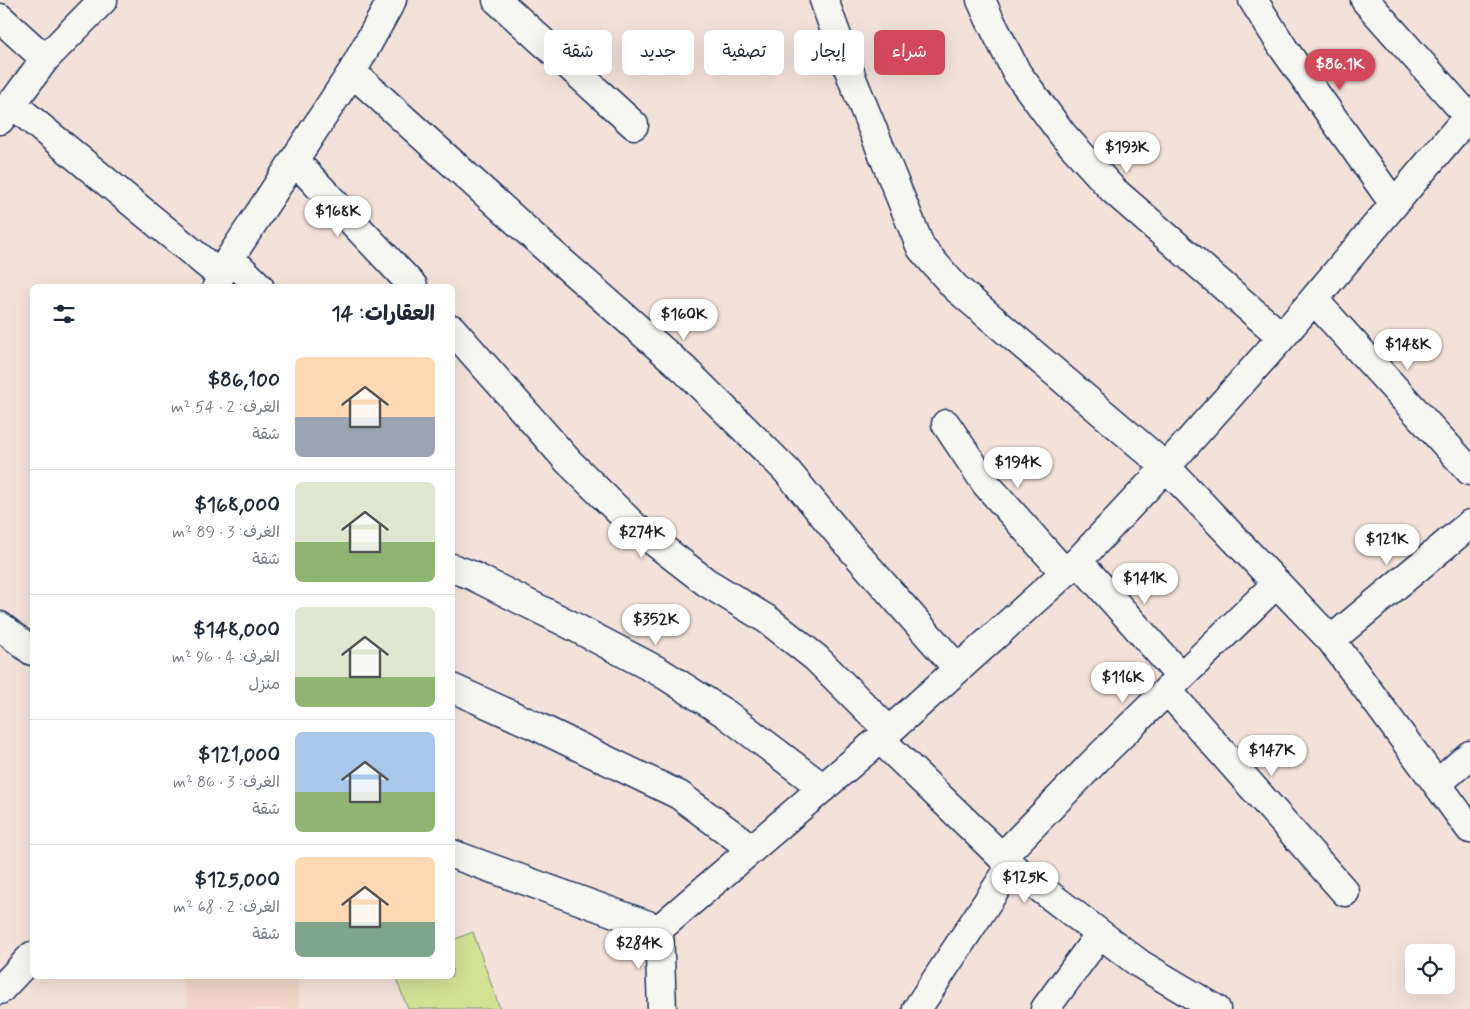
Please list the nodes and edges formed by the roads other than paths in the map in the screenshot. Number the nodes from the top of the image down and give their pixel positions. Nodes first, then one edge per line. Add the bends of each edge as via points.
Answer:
1 (103, 0) edge
2 (392, 0) edge
3 (496, 0) edge
4 (824, 0) edge
5 (981, 0) edge
6 (1253, 0) edge
7 (1365, 0) edge
8 (0, 18) edge
9 (45, 59) junction
10 (352, 72) junction
11 (6, 112) edge
12 (1469, 115) edge
13 (634, 125) dead end
14 (294, 160) junction
15 (1394, 204) junction
16 (222, 273) edge
17 (253, 284) edge
18 (411, 284) edge
19 (1314, 300) junction
20 (455, 331) edge
21 (1282, 337) junction
22 (946, 424) dead end
23 (1166, 467) junction
24 (1470, 471) edge
25 (1470, 524) edge
26 (1071, 567) junction
27 (455, 569) edge
28 (1277, 583) junction
29 (3, 634) edge
30 (1331, 640) junction
31 (30, 650) edge
32 (958, 669) junction
33 (1174, 683) junction
34 (455, 689) edge
35 (884, 735) junction
36 (1470, 755) edge
37 (1437, 784) junction
38 (823, 788) junction
39 (1470, 830) edge
40 (752, 849) junction
41 (455, 855) edge
42 (1006, 862) junction
43 (1345, 892) dead end
44 (659, 929) junction
45 (1100, 934) junction
46 (30, 958) edge
47 (0, 990) edge
48 (662, 1009) edge
49 (917, 1009) edge
50 (1045, 1009) edge
51 (1216, 1009) edge

1 - 9 street
2 - 10 street
3 - 13 street
4 - 23 street via 921,248 955,287
5 - 21 street via 1017,73 1063,135 1113,190
6 - 15 street
7 - 12 street
8 - 9 street
9 - 11 street
10 - 14 street
10 - 32 street via 692,377 786,470
11 - 16 street
12 - 15 street
14 - 16 street
14 - 18 street
15 - 19 street
16 - 17 street
19 - 21 street
19 - 24 street
20 - 35 street via 568,461 635,527 706,582 768,620 816,658
21 - 23 street
22 - 26 street via 986,484
23 - 26 street
23 - 28 street
25 - 30 street
26 - 32 street
26 - 33 street
27 - 38 street via 660,672 726,714
28 - 30 street
28 - 33 street
29 - 31 street
30 - 37 street
32 - 35 street
33 - 42 street via 1098,758
33 - 43 street
34 - 40 street via 679,795
35 - 38 street
35 - 42 street
36 - 37 street
37 - 39 street
38 - 40 street
40 - 44 street
41 - 44 street
42 - 45 street
42 - 49 street
44 - 48 street
45 - 50 street
45 - 51 street via 1140,964
46 - 47 street

